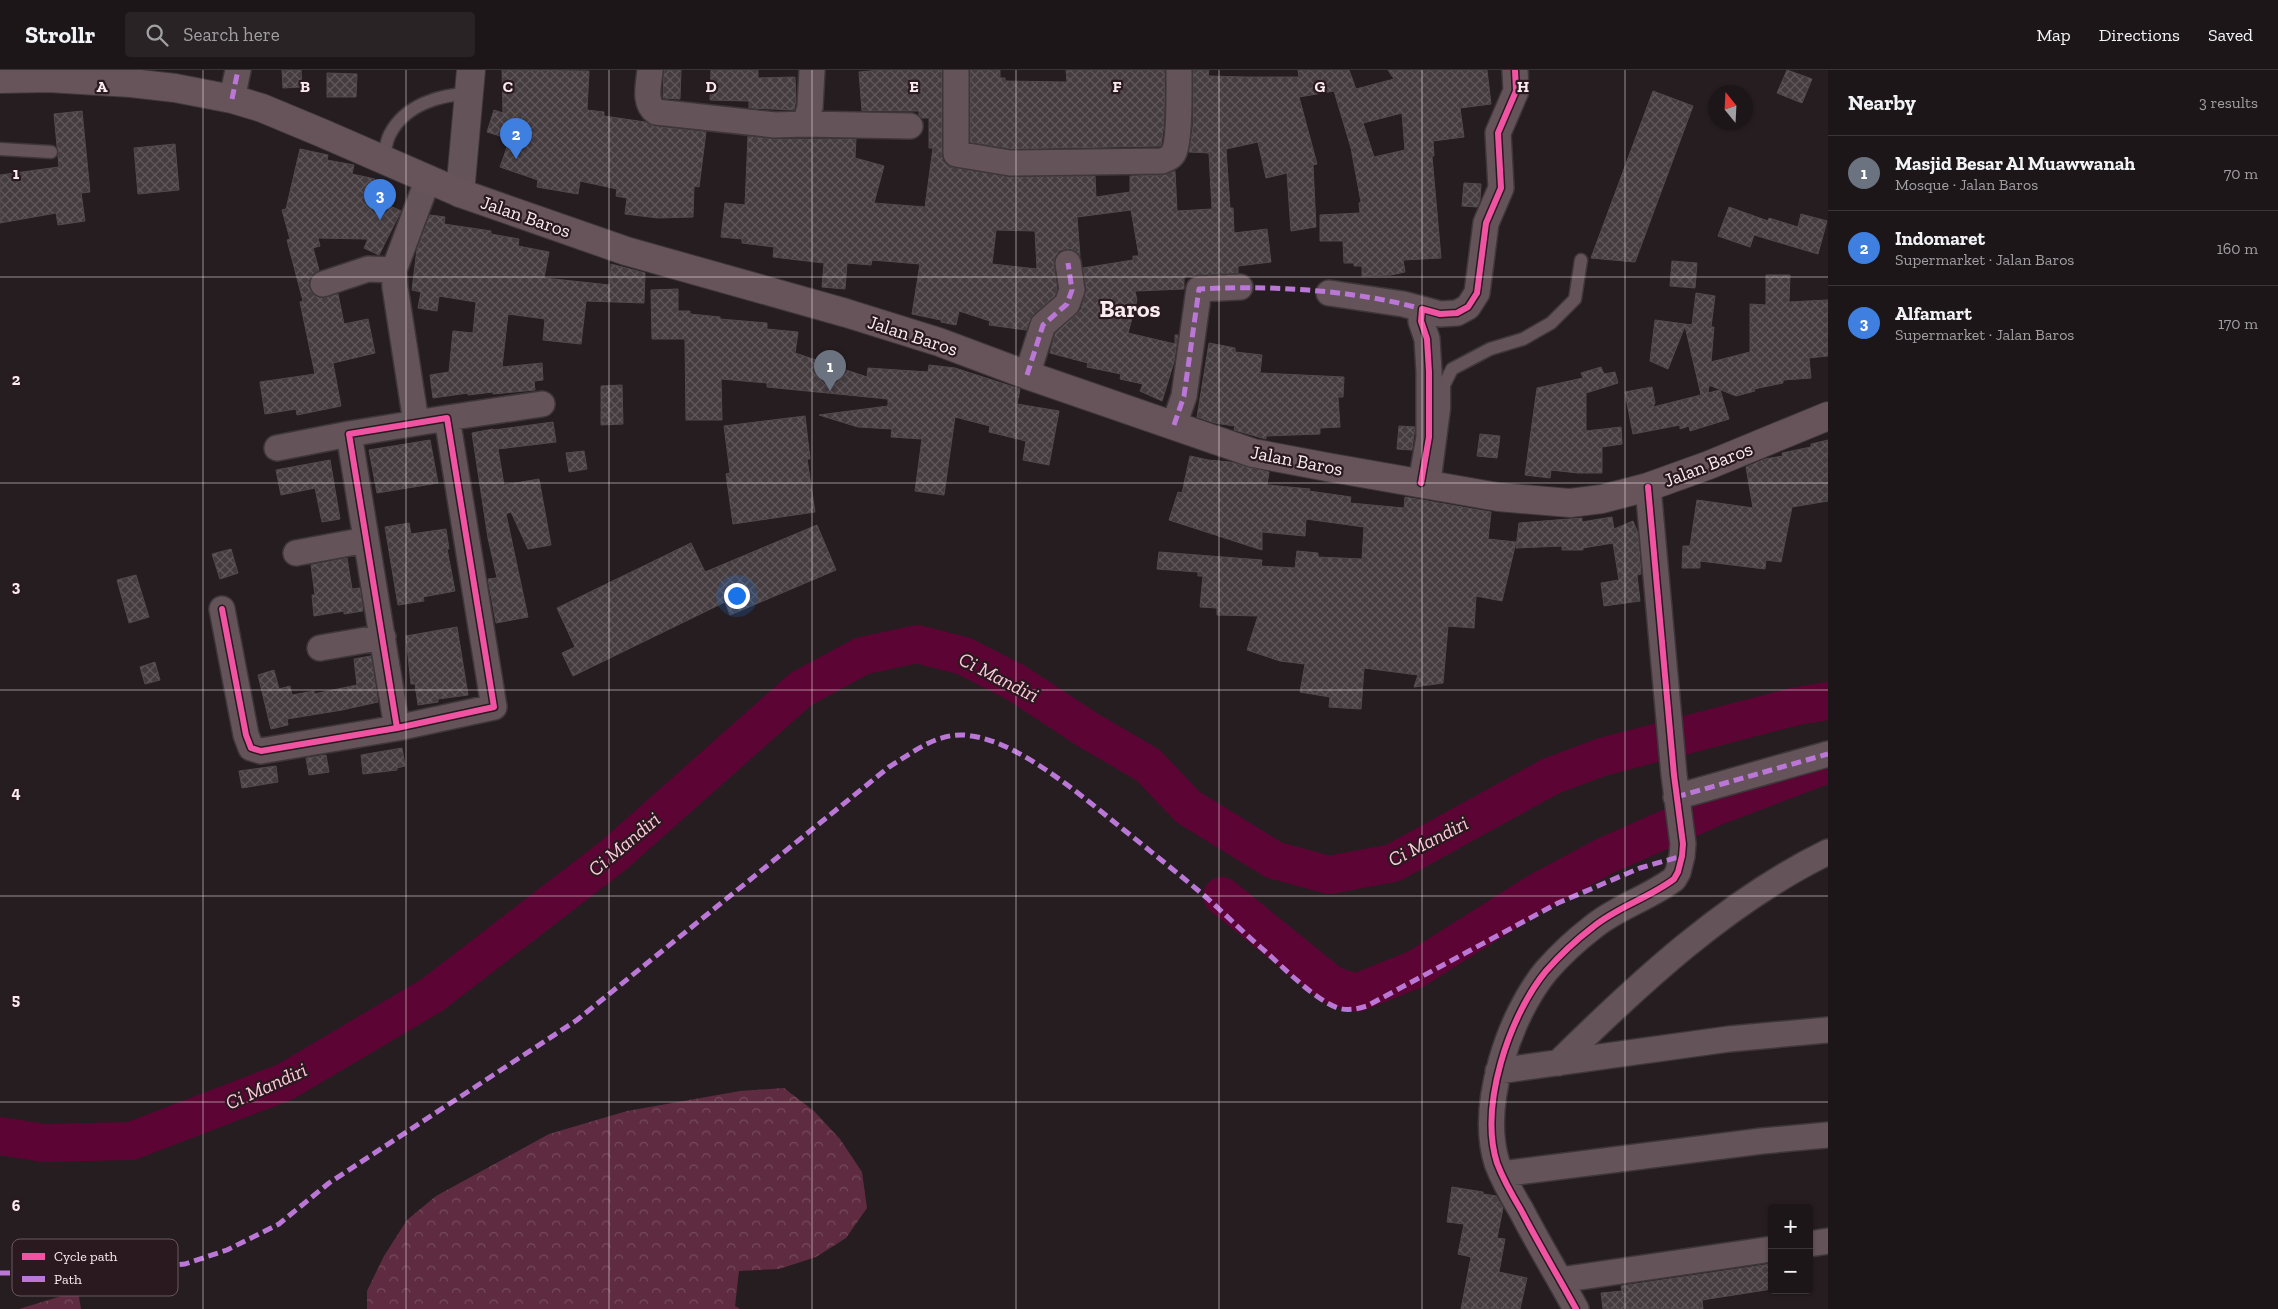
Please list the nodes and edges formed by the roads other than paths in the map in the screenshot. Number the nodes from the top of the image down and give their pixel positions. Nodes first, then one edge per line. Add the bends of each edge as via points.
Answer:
1 (238, 70) edge
2 (650, 70) edge
3 (812, 70) edge
4 (956, 70) edge
5 (1179, 70) edge
6 (1516, 70) edge
7 (48, 74) edge
8 (0, 79) edge
9 (471, 82) edge
10 (232, 99) junction
11 (805, 124) junction
12 (910, 126) dead end
13 (0, 149) edge
14 (51, 152) dead end
15 (383, 160) junction
16 (428, 180) junction
17 (460, 193) junction
18 (1580, 260) dead end
19 (1068, 263) dead end
20 (394, 270) junction
21 (323, 284) dead end
22 (1240, 287) dead end
23 (1329, 293) dead end
24 (1422, 309) junction
25 (1027, 375) junction
26 (542, 404) dead end
27 (1828, 416) edge
28 (447, 418) junction
29 (416, 422) junction
30 (1174, 425) junction
31 (349, 434) junction
32 (276, 448) dead end
33 (1428, 484) junction
34 (1648, 487) junction
35 (366, 540) junction
36 (296, 552) dead end
37 (222, 609) dead end
38 (383, 638) junction
39 (320, 648) dead end
40 (398, 728) junction
41 (1828, 754) edge
42 (1676, 796) junction
43 (1828, 852) edge
44 (1828, 1030) edge
45 (1558, 1063) junction
46 (1498, 1071) junction
47 (1828, 1135) edge
48 (1502, 1174) junction
49 (1828, 1241) edge
50 (1813, 1243) edge
51 (1768, 1250) edge
52 (1560, 1280) junction
53 (1576, 1309) edge

1 - 10 street
2 - 11 street via 648,97 656,112 775,125
3 - 11 street via 810,107
4 - 5 street via 956,154 1010,163 1084,163 1162,161 1172,156 1178,120
6 - 24 street via 1516,91 1498,133 1500,188 1486,223 1477,293 1468,307 1457,313 1440,314
7 - 8 main road, Jalan Baros
7 - 10 main road, Jalan Baros via 175,88
9 - 15 lane via 452,94 419,106 400,119 389,135
9 - 17 street
10 - 15 main road, Jalan Baros via 262,108
11 - 12 street
13 - 14 lane
15 - 16 main road, Jalan Baros
16 - 17 main road, Jalan Baros
16 - 20 street
17 - 25 main road, Jalan Baros via 626,251 939,342
18 - 33 lane via 1575,299 1551,323 1523,339 1490,349 1452,369 1444,384 1444,409
19 - 25 street via 1072,290 1067,304 1043,324
20 - 21 street via 368,269
20 - 29 street
22 - 30 street via 1200,289 1184,396
23 - 24 street
24 - 33 street via 1421,321 1428,355
25 - 30 main road, Jalan Baros
26 - 28 street
27 - 34 main road, Jalan Baros
28 - 29 street
28 - 40 street via 495,706
29 - 31 street
30 - 33 main road, Jalan Baros via 1253,452
31 - 32 street
31 - 35 street
33 - 34 main road, Jalan Baros via 1498,497 1570,504
34 - 42 street
35 - 36 street
35 - 38 street
37 - 40 street via 251,748 261,751
38 - 39 street
38 - 40 street
41 - 42 street
42 - 46 street via 1683,844 1674,879 1595,925 1545,972 1528,1000
43 - 45 street via 1745,899 1622,1000
44 - 45 street via 1729,1039
45 - 46 street
46 - 48 street via 1490,1121
47 - 48 street via 1762,1140
48 - 52 street
49 - 50 street
51 - 52 street
52 - 53 street

